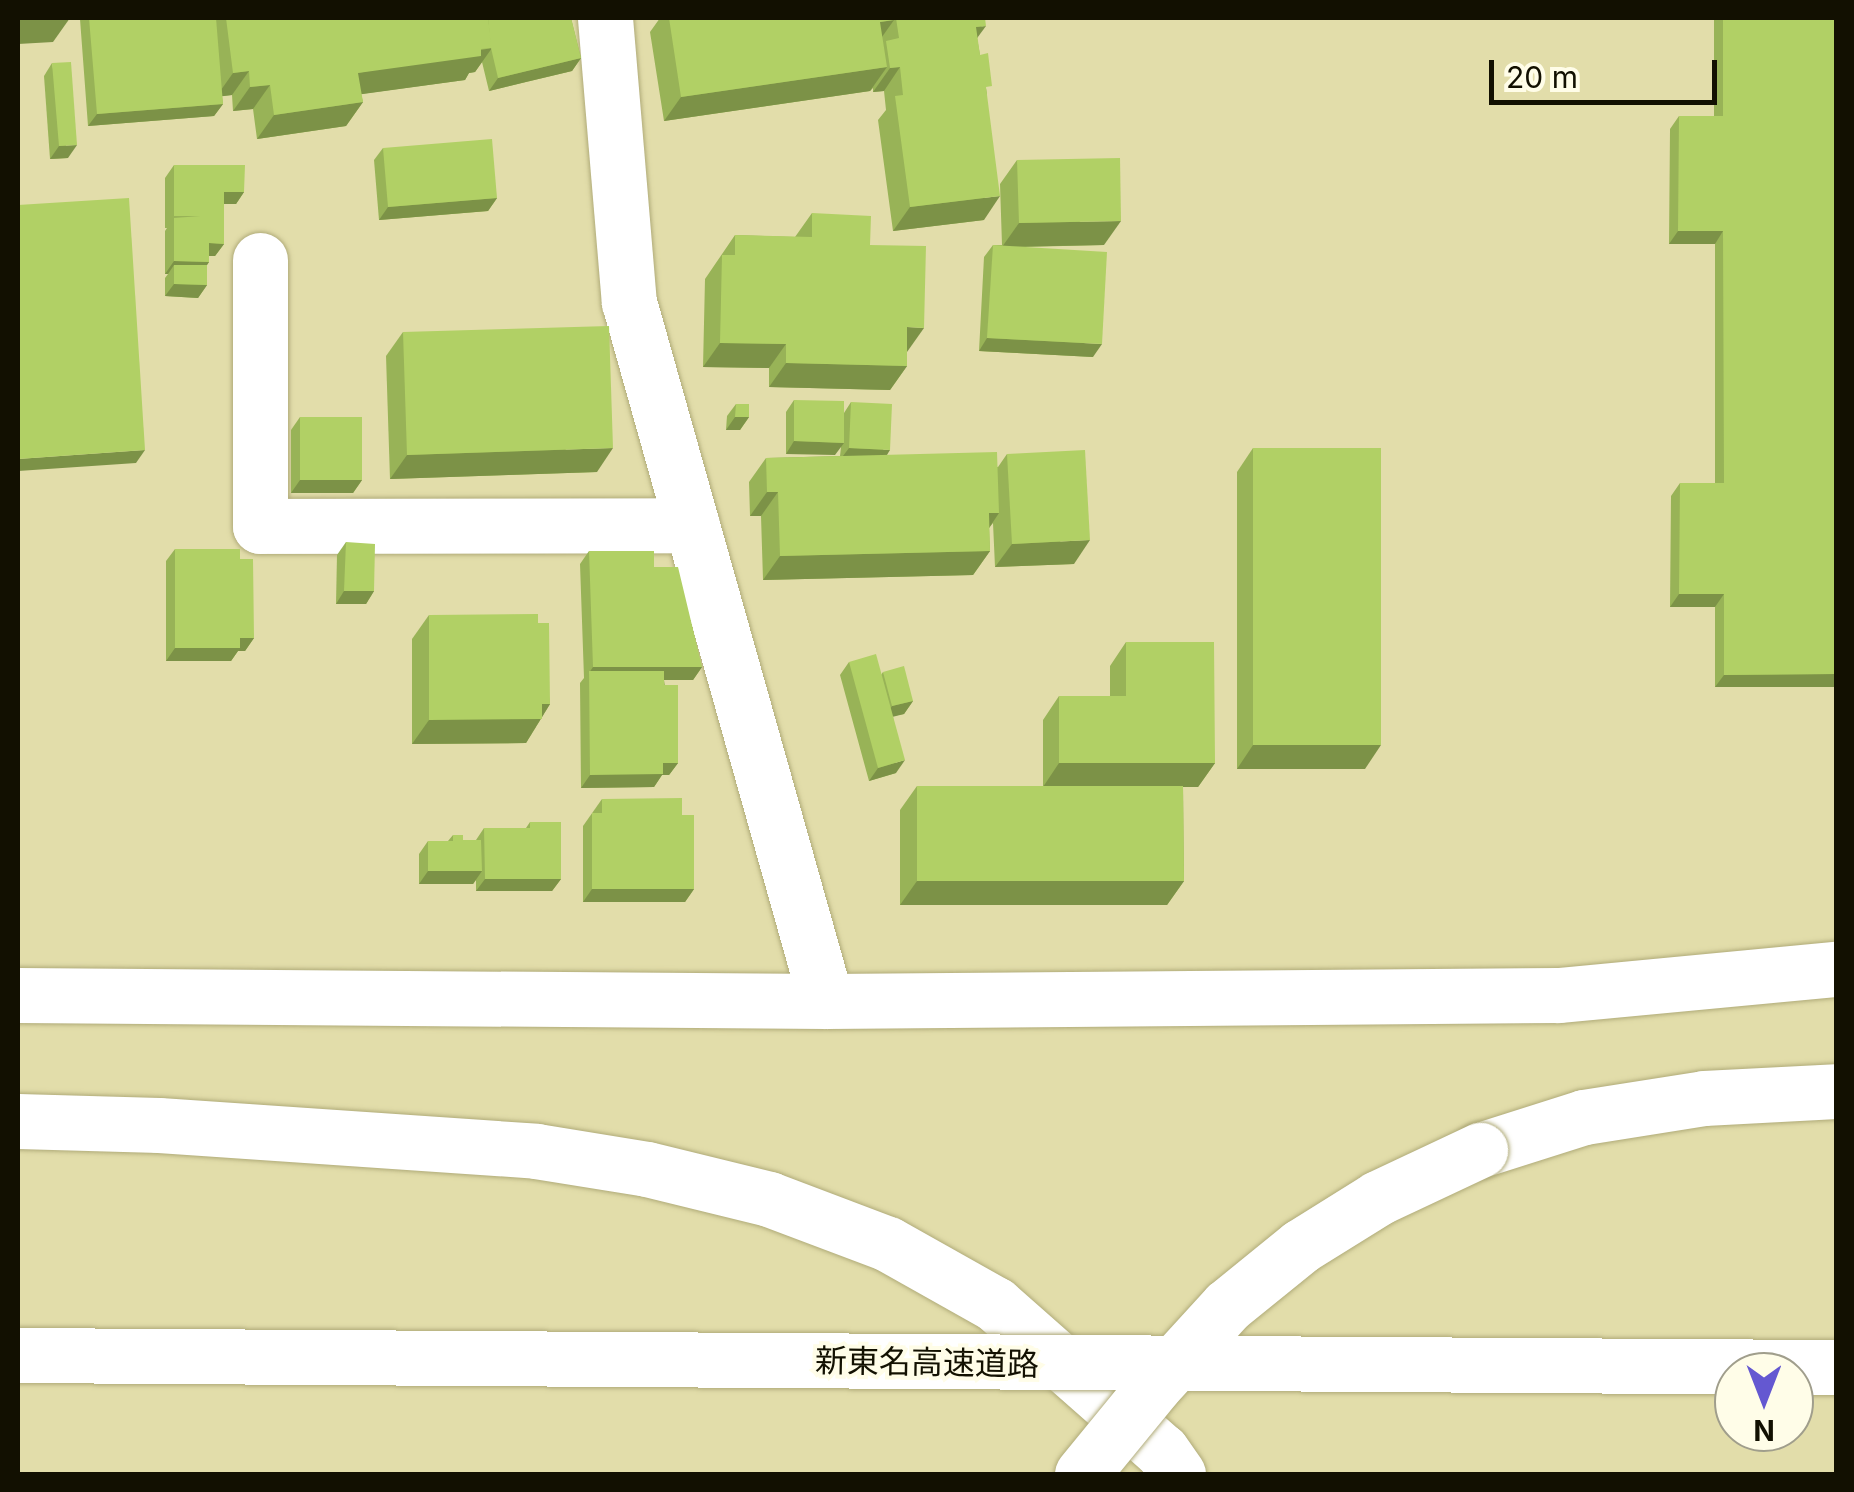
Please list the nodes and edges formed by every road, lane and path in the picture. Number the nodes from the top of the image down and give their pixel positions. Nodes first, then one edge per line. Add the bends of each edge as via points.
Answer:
1 (606, 18) edge
2 (260, 260) dead end
3 (692, 525) junction
4 (1836, 970) edge
5 (18, 995) edge
6 (826, 1001) junction
7 (1836, 1090) edge
8 (18, 1121) edge
9 (18, 1355) edge
10 (1836, 1367) edge
11 (1082, 1474) edge
12 (1178, 1474) edge

1 - 3 main road via 629,302
2 - 3 main road via 260,526
3 - 6 main road
4 - 6 main road via 1558,995
5 - 6 main road
7 - 11 main road, bridge via 1704,1098 1584,1117 1480,1150 1378,1198 1300,1246 1227,1306
8 - 12 main road via 536,1151 769,1199 888,1244 995,1304 1162,1451
9 - 10 main road, 新東名高速道路, bridge

